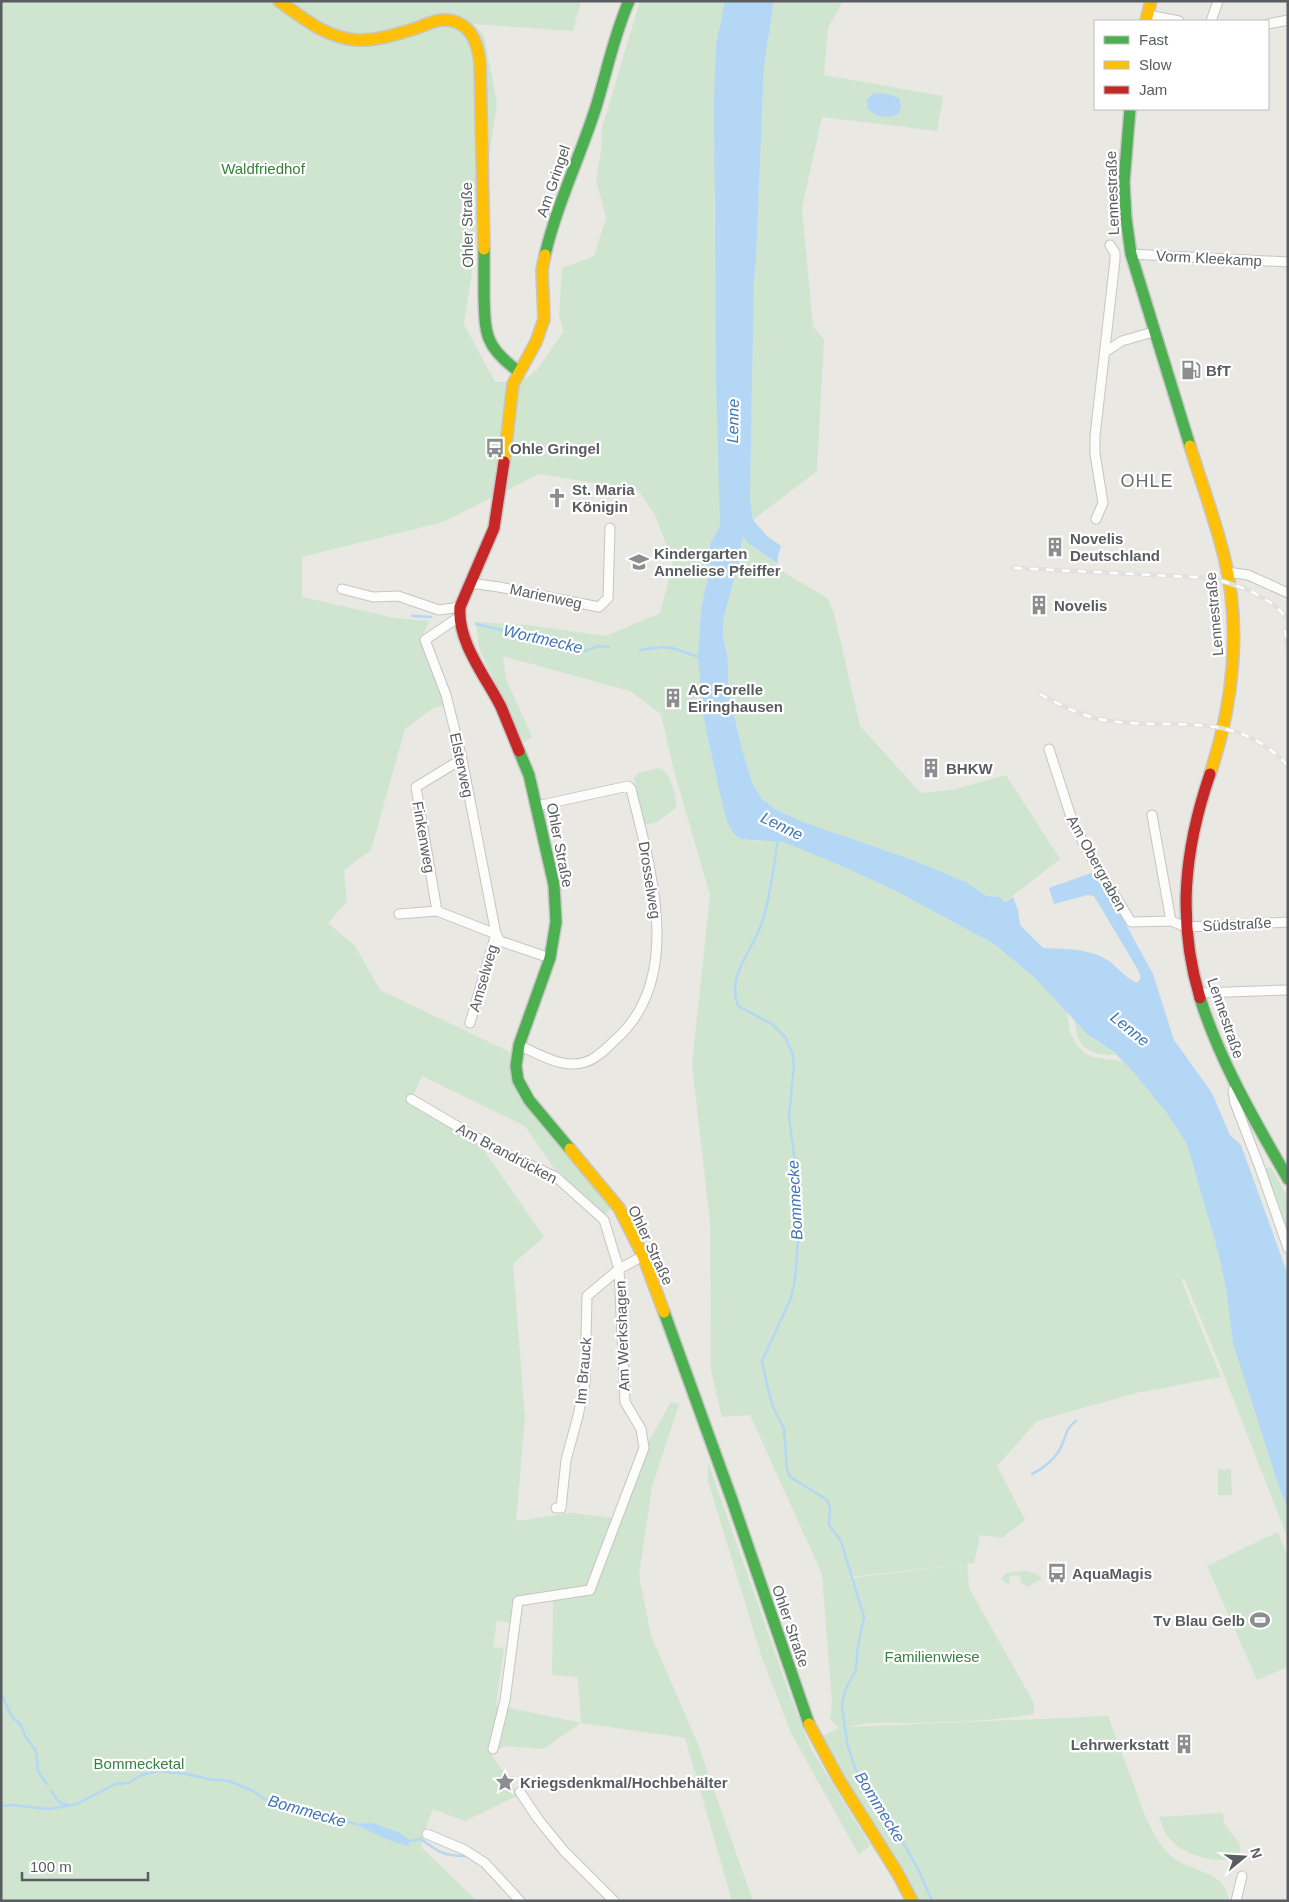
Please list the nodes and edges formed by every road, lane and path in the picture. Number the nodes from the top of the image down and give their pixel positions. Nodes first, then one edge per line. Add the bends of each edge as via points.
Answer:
1 (279, 1) edge
2 (629, 1) edge
3 (1151, 1) edge
4 (1218, 1) edge
5 (1147, 18) edge
6 (1168, 20) edge
7 (1211, 20) edge
8 (1288, 20) edge
9 (1269, 24) edge
10 (1130, 110) edge
11 (1110, 245) dead end
12 (1131, 254) junction
13 (1288, 262) edge
14 (1154, 332) junction
15 (1105, 352) junction
16 (518, 371) junction
17 (1096, 519) dead end
18 (610, 528) dead end
19 (1227, 572) junction
20 (470, 583) junction
21 (342, 589) dead end
22 (1288, 593) edge
23 (460, 612) junction
24 (1049, 749) dead end
25 (462, 758) junction
26 (537, 806) junction
27 (1152, 815) dead end
28 (437, 911) junction
29 (399, 914) dead end
30 (1171, 921) junction
31 (1288, 922) edge
32 (1186, 927) junction
33 (496, 934) junction
34 (550, 958) junction
35 (1288, 990) edge
36 (1200, 994) junction
37 (470, 1023) dead end
38 (519, 1045) junction
39 (1236, 1088) junction
40 (411, 1099) dead end
41 (1288, 1179) edge
42 (1288, 1248) edge
43 (643, 1256) junction
44 (619, 1269) junction
45 (556, 1508) dead end
46 (493, 1749) dead end
47 (520, 1792) dead end
48 (427, 1834) dead end
49 (1242, 1876) dead end
50 (520, 1901) edge
51 (614, 1901) edge
52 (912, 1901) edge
53 (1236, 1901) edge

1 - 16 street, Ohler Straße via 320,28 345,39 384,38 441,20 464,26 476,38 480,51 485,328 493,347
2 - 16 street, Am Gringel via 543,263 542,329
3 - 5 street
4 - 7 street
5 - 6 street
8 - 9 street
10 - 12 street, Lennestraße via 1125,146 1124,208
11 - 15 street via 1115,260
12 - 13 street, Vorm Kleekamp
12 - 14 street, Lennestraße
14 - 15 street via 1122,341
14 - 19 street, Lennestraße
15 - 17 street via 1095,436 1103,504
16 - 20 street via 513,384 494,528
18 - 20 street, Marienweg via 608,598 599,607
19 - 22 street via 1248,575
19 - 32 street, Lennestraße via 1233,662 1223,728 1196,820 1186,885
20 - 23 street
21 - 23 street via 373,597 398,596 439,610
23 - 25 street, Elsterweg via 425,640 446,695
23 - 26 street, Ohler Straße via 464,639 516,741
24 - 30 street, Am Obergraben via 1072,820 1131,922
25 - 28 street, Finkenweg via 416,787
25 - 33 street, Elsterweg
26 - 34 street, Ohler Straße via 554,885 556,922
26 - 38 street, Drosselweg via 628,786 631,789 653,879 658,930 654,973 642,1007 622,1035 596,1058 577,1064 558,1063
27 - 30 street
28 - 29 street, Amselweg
28 - 33 street, Amselweg
30 - 32 street, Am Obergraben
31 - 32 street, Südstraße
32 - 36 street, Lennestraße
33 - 34 street, Amselweg via 500,941
33 - 37 street, Amselweg
34 - 38 street, Ohler Straße
35 - 36 street
36 - 39 street, Lennestraße
38 - 43 street, Ohler Straße via 518,1080 529,1100 619,1208
39 - 41 street, Lennestraße
39 - 42 street, Lennestraße via 1233,1091 1235,1103
40 - 44 street, Am Brandrücken via 496,1149 556,1177 604,1220
43 - 44 street, Im Brauck
43 - 52 street, Ohler Straße via 808,1723
44 - 45 street, Im Brauck via 587,1296 585,1382 566,1460 561,1508
44 - 46 street, Am Werkshagen via 625,1402 641,1429 644,1448 590,1590 518,1601 505,1700
47 - 51 street via 558,1844
48 - 50 street via 485,1862
49 - 53 street

